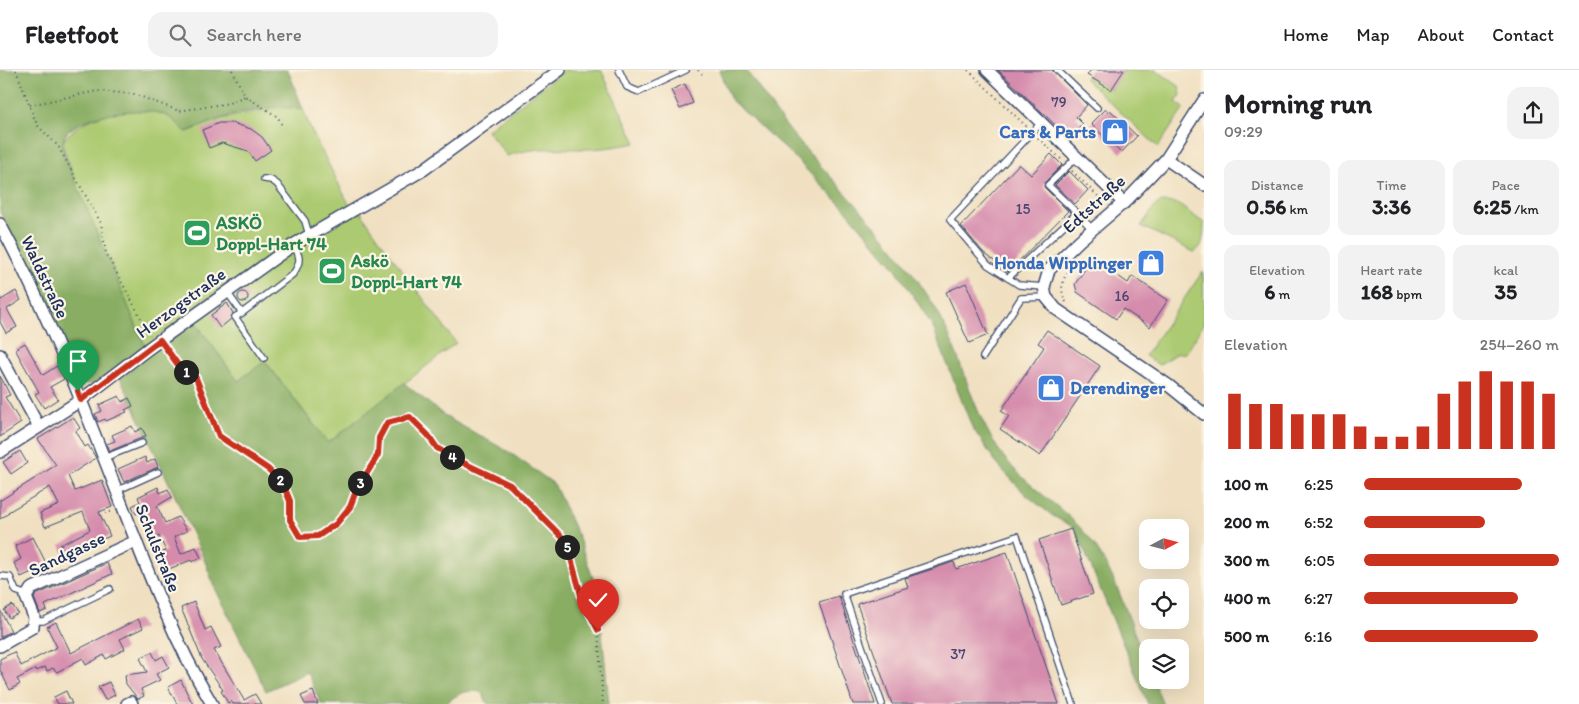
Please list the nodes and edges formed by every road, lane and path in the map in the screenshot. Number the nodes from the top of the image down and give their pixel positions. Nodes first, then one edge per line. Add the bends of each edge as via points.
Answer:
1 (16, 70) edge
2 (232, 70) edge
3 (560, 70) edge
4 (619, 70) edge
5 (686, 70) edge
6 (698, 70) edge
7 (987, 70) edge
8 (1057, 70) edge
9 (702, 74) dead end
10 (245, 96) junction
11 (1204, 100) edge
12 (30, 105) junction
13 (1097, 108) dead end
14 (1041, 122) junction
15 (282, 126) dead end
16 (1076, 157) junction
17 (1166, 159) junction
18 (264, 179) dead end
19 (1204, 185) edge
20 (1124, 203) junction
21 (1076, 213) junction
22 (0, 224) edge
23 (1092, 229) junction
24 (309, 236) junction
25 (293, 245) junction
26 (1081, 253) dead end
27 (1008, 278) junction
28 (227, 292) junction
29 (1045, 292) junction
30 (1070, 306) dead end
31 (242, 313) junction
32 (157, 342) junction
33 (0, 355) edge
34 (983, 357) dead end
35 (264, 358) dead end
36 (81, 400) junction
37 (1204, 414) edge
38 (39, 427) junction
39 (142, 443) dead end
40 (0, 452) edge
41 (104, 458) junction
42 (158, 472) dead end
43 (116, 491) junction
44 (105, 513) dead end
45 (109, 514) dead end
46 (136, 541) junction
47 (0, 576) edge
48 (110, 588) dead end
49 (27, 595) junction
50 (35, 621) junction
51 (0, 646) edge
52 (127, 704) edge
53 (132, 704) edge
54 (212, 704) edge
55 (603, 704) edge
56 (882, 704) edge
57 (1073, 704) edge

1 - 12 path
2 - 10 path
3 - 24 street, Herzogstraße via 422,170
4 - 5 lane via 627,87 639,92
6 - 9 path
7 - 14 street
8 - 13 lane
10 - 12 path via 230,103 179,111 134,94 97,91
10 - 15 path via 278,117
11 - 17 street, Edtstraße
12 - 32 path via 36,125 58,146 101,224 106,253
14 - 16 street
14 - 27 lane via 950,220 988,264
16 - 20 street
16 - 21 lane via 1048,185
17 - 19 street
17 - 20 street, Edtstraße
18 - 24 lane via 277,184 305,221
20 - 23 street, Edtstraße
21 - 23 lane
21 - 27 lane
22 - 36 street, Waldstraße
23 - 29 street, Edtstraße via 1049,270
24 - 25 street, Herzogstraße
25 - 28 street, Herzogstraße
25 - 31 lane via 300,256 293,274
26 - 30 path via 1062,282 1063,297
27 - 29 lane via 1019,285
28 - 31 lane
28 - 32 street, Herzogstraße
29 - 34 lane via 1021,298
29 - 37 street via 1056,310 1168,385
31 - 35 lane via 235,318
32 - 36 street, Herzogstraße
32 - 55 path via 181,369 196,378 219,436 268,469 283,484 290,501 290,520 300,537 318,536 336,524 350,507 378,455 379,438 387,423 410,417 437,448 510,485 566,541 582,598 598,630
33 - 38 street
36 - 38 street, Herzogstraße
36 - 41 street, Schulstraße
38 - 40 street, Herzogstraße
39 - 41 lane
41 - 43 street, Schulstraße
42 - 43 lane
43 - 46 street, Schulstraße
44 - 45 path
46 - 49 street, Sandgasse via 31,589
46 - 54 street, Schulstraße via 178,640
47 - 49 lane via 10,577 16,591
48 - 50 lane via 43,621
49 - 50 street, Sandgasse via 27,604
50 - 51 street via 26,632
52 - 53 street
56 - 57 lane via 844,594 1016,536

